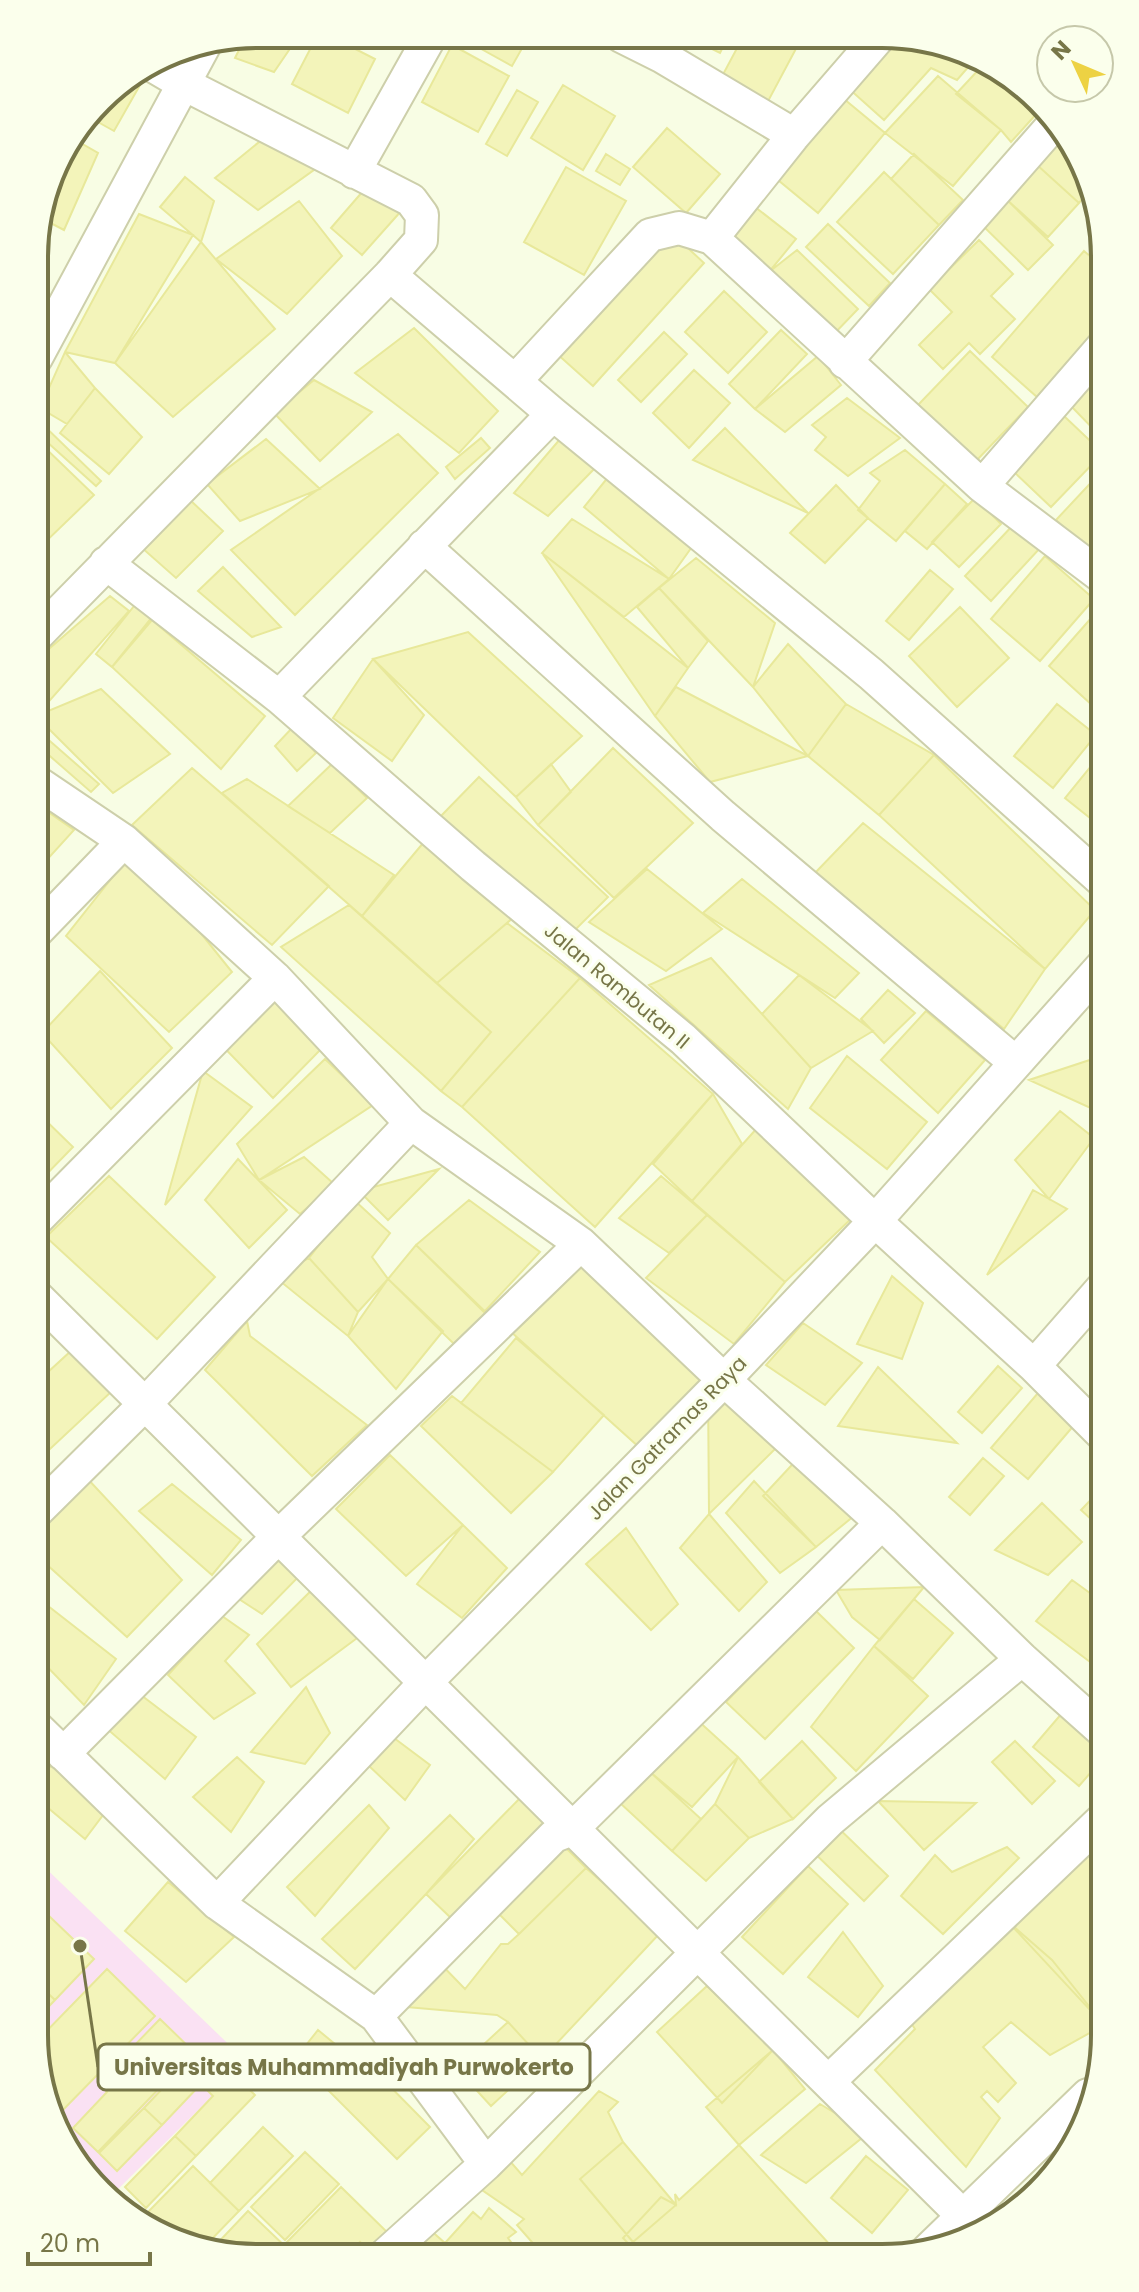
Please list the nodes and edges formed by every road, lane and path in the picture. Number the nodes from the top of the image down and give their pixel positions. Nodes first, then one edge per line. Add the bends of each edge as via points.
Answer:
1 (424, 48) edge
2 (645, 48) edge
3 (869, 48) edge
4 (198, 56) edge
5 (162, 71) edge
6 (184, 84) junction
7 (1048, 131) edge
8 (794, 135) junction
9 (354, 172) junction
10 (712, 238) junction
11 (390, 275) junction
12 (48, 336) edge
13 (1091, 360) edge
14 (845, 362) junction
15 (516, 380) junction
16 (553, 414) junction
17 (982, 486) junction
18 (424, 546) junction
19 (106, 563) junction
20 (1091, 568) edge
21 (48, 623) edge
22 (279, 697) junction
23 (48, 790) edge
24 (124, 841) junction
25 (1091, 870) edge
26 (48, 920) edge
27 (275, 978) junction
28 (1091, 979) edge
29 (1016, 1063) junction
30 (411, 1123) junction
31 (48, 1208) edge
32 (875, 1221) junction
33 (581, 1244) junction
34 (1091, 1301) edge
35 (48, 1308) edge
36 (1034, 1366) junction
37 (724, 1380) junction
38 (145, 1404) junction
39 (1091, 1423) edge
40 (48, 1500) edge
41 (882, 1523) junction
42 (278, 1537) junction
43 (1022, 1659) junction
44 (425, 1683) junction
45 (1091, 1721) edge
46 (48, 1739) edge
47 (63, 1754) junction
48 (572, 1829) junction
49 (1091, 1830) edge
50 (217, 1903) junction
51 (699, 1952) junction
52 (376, 2016) junction
53 (828, 2082) junction
54 (1079, 2103) edge
55 (486, 2164) junction
56 (963, 2216) junction
57 (944, 2234) edge
58 (397, 2244) edge

1 - 9 street
2 - 8 street
3 - 8 street
4 - 6 street
5 - 6 street
6 - 9 street
6 - 12 street
7 - 14 street
8 - 10 street
9 - 11 street via 411,200 422,215 421,240
10 - 14 street
10 - 15 street via 679,228 650,235
11 - 15 street
11 - 19 street
13 - 17 street
14 - 17 street
15 - 16 street
16 - 18 street
16 - 25 street via 871,674
17 - 20 street
18 - 22 street
18 - 29 street via 723,816
19 - 21 street
19 - 22 street, Jalan Rambutan II
22 - 32 street, Jalan Rambutan II via 683,1039
23 - 24 street
24 - 26 street
24 - 27 street
27 - 30 street
27 - 31 street
28 - 29 street, Jalan Gatramas Raya
29 - 32 street, Jalan Gatramas Raya
30 - 33 street
30 - 38 street
32 - 36 street, Jalan Rambutan II
32 - 37 street, Jalan Gatramas Raya
33 - 37 street
33 - 42 street
34 - 36 street
35 - 38 street
36 - 39 street, Jalan Rambutan II
37 - 41 street
37 - 44 street, Jalan Gatramas Raya
38 - 40 street
38 - 42 street
41 - 43 street
41 - 48 street
42 - 44 street
42 - 47 street
43 - 45 street
43 - 51 street via 830,1820
44 - 48 street
44 - 50 street, Jalan Gatramas Raya
46 - 47 street
47 - 50 street
48 - 51 street
48 - 52 street via 554,1836
49 - 53 street
50 - 52 street
51 - 53 street
51 - 55 street
52 - 55 street
53 - 56 street
54 - 56 street
55 - 58 street
56 - 57 street

